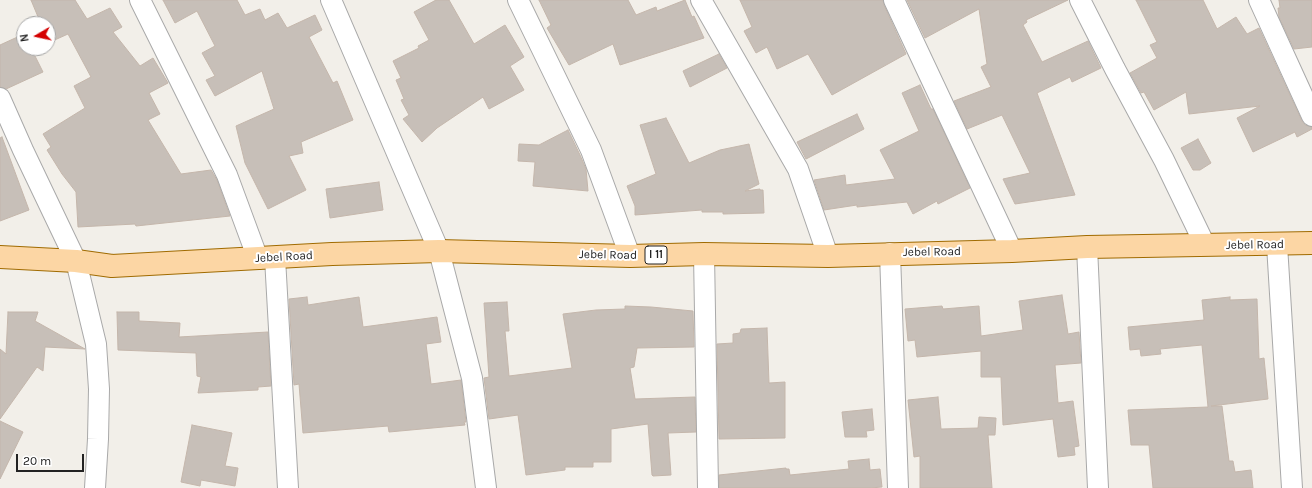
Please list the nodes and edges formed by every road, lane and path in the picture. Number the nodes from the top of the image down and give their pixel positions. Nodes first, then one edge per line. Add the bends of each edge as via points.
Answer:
1 (140, 0) edge
2 (518, 0) edge
3 (701, 0) edge
4 (894, 0) edge
5 (1080, 0) edge
6 (1259, 0) edge
7 (337, 1) edge
8 (0, 98) edge
9 (1312, 116) edge
10 (1312, 243) edge
11 (1205, 245) junction
12 (1277, 245) junction
13 (1087, 247) junction
14 (439, 251) junction
15 (1012, 251) junction
16 (890, 253) junction
17 (704, 254) junction
18 (630, 256) junction
19 (828, 256) junction
20 (0, 257) edge
21 (266, 258) junction
22 (76, 261) junction
23 (95, 488) edge
24 (288, 488) edge
25 (486, 488) edge
26 (708, 488) edge
27 (898, 488) edge
28 (1098, 488) edge
29 (1292, 488) edge

1 - 21 street
2 - 18 street via 591,150
3 - 19 street via 798,169
4 - 15 street
5 - 11 street via 1164,160
6 - 9 street
7 - 14 street
8 - 22 street
10 - 12 main road, Jebel Road / I 11
11 - 12 main road, Jebel Road / I 11
11 - 13 main road, Jebel Road / I 11
12 - 29 street
13 - 15 main road, Jebel Road / I 11
13 - 28 street
14 - 18 main road, Jebel Road / I 11
14 - 21 main road, Jebel Road / I 11
14 - 25 street via 472,378
15 - 16 main road, Jebel Road / I 11
16 - 19 main road, Jebel Road / I 11
16 - 27 street
17 - 18 main road, Jebel Road / I 11
17 - 19 main road, Jebel Road / I 11
17 - 26 street
20 - 22 main road, Jebel Road / I 11
21 - 22 main road, Jebel Road / I 11 via 112,266
21 - 24 street
22 - 23 street via 96,344 99,389

